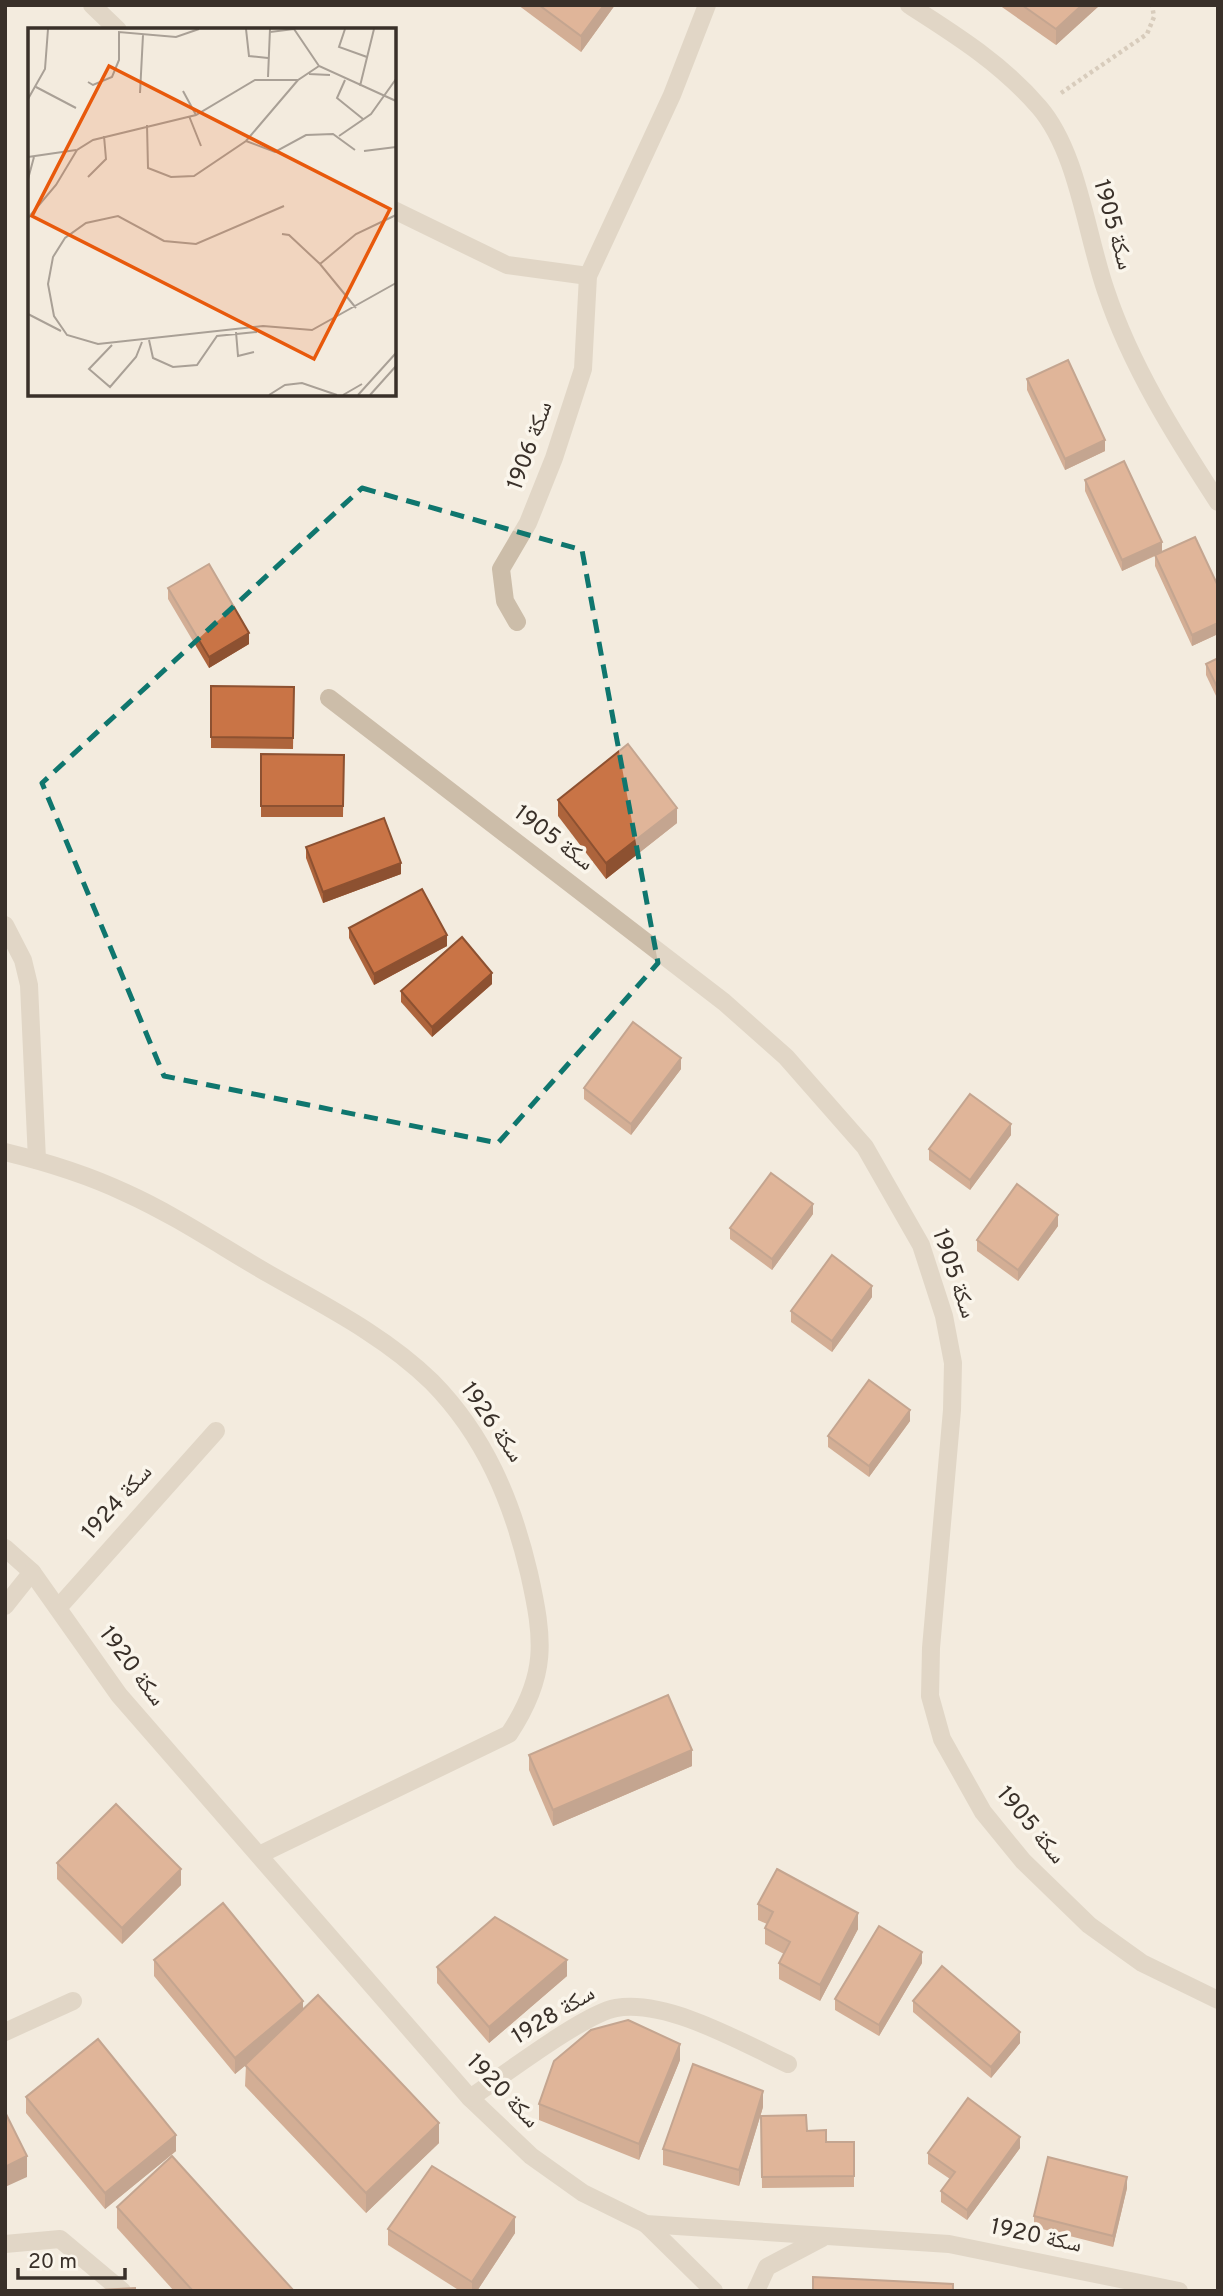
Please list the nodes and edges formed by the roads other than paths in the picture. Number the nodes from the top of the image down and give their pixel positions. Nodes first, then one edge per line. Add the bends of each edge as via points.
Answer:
1 (92, 5) edge
2 (707, 5) edge
3 (909, 5) edge
4 (116, 28) edge
5 (396, 211) edge
6 (588, 276) junction
7 (1218, 502) edge
8 (517, 622) dead end
9 (329, 698) dead end
10 (5, 925) edge
11 (5, 1152) edge
12 (37, 1160) junction
13 (216, 1431) dead end
14 (5, 1548) edge
15 (32, 1572) junction
16 (5, 1606) edge
17 (58, 1608) junction
18 (259, 1856) junction
19 (1218, 2000) edge
20 (73, 2001) dead end
21 (5, 2032) edge
22 (788, 2064) dead end
23 (470, 2098) junction
24 (646, 2224) junction
25 (822, 2238) junction
26 (5, 2244) edge
27 (122, 2291) edge
28 (714, 2291) edge
29 (756, 2291) edge
30 (1179, 2291) edge

1 - 4 street
2 - 6 street, سكة 1906 via 672,95
3 - 7 street, سكة 1905 via 976,48 1040,107 1059,139 1106,293 1132,352 1177,440
5 - 6 street via 507,265
6 - 8 street, سكة 1906 via 583,369 528,523 501,569 505,601
9 - 19 street, سكة 1905 via 724,1002 786,1057 865,1147 921,1245 944,1316 953,1363 931,1648 930,1696 942,1739 983,1812 1023,1861 1089,1926 1142,1963
10 - 12 street via 23,960 29,985
11 - 12 street, سكة 1926
12 - 18 street, سكة 1926 via 126,1193 376,1337 432,1383 469,1430 501,1478 518,1527 538,1614 541,1660 529,1704 509,1734
13 - 17 street, سكة 1924
14 - 15 street, سكة 1920
15 - 16 street
15 - 17 street, سكة 1920
17 - 18 street, سكة 1920 via 119,1695
18 - 23 street, سكة 1920
20 - 21 street
22 - 23 street, سكة 1928 via 696,2021 653,2010 616,2008 584,2022
23 - 24 street, سكة 1920 via 531,2156 583,2193
24 - 25 street, سكة 1920
24 - 28 street
25 - 29 street via 767,2267
25 - 30 street, سكة 1920 via 949,2244
26 - 27 street via 60,2239

